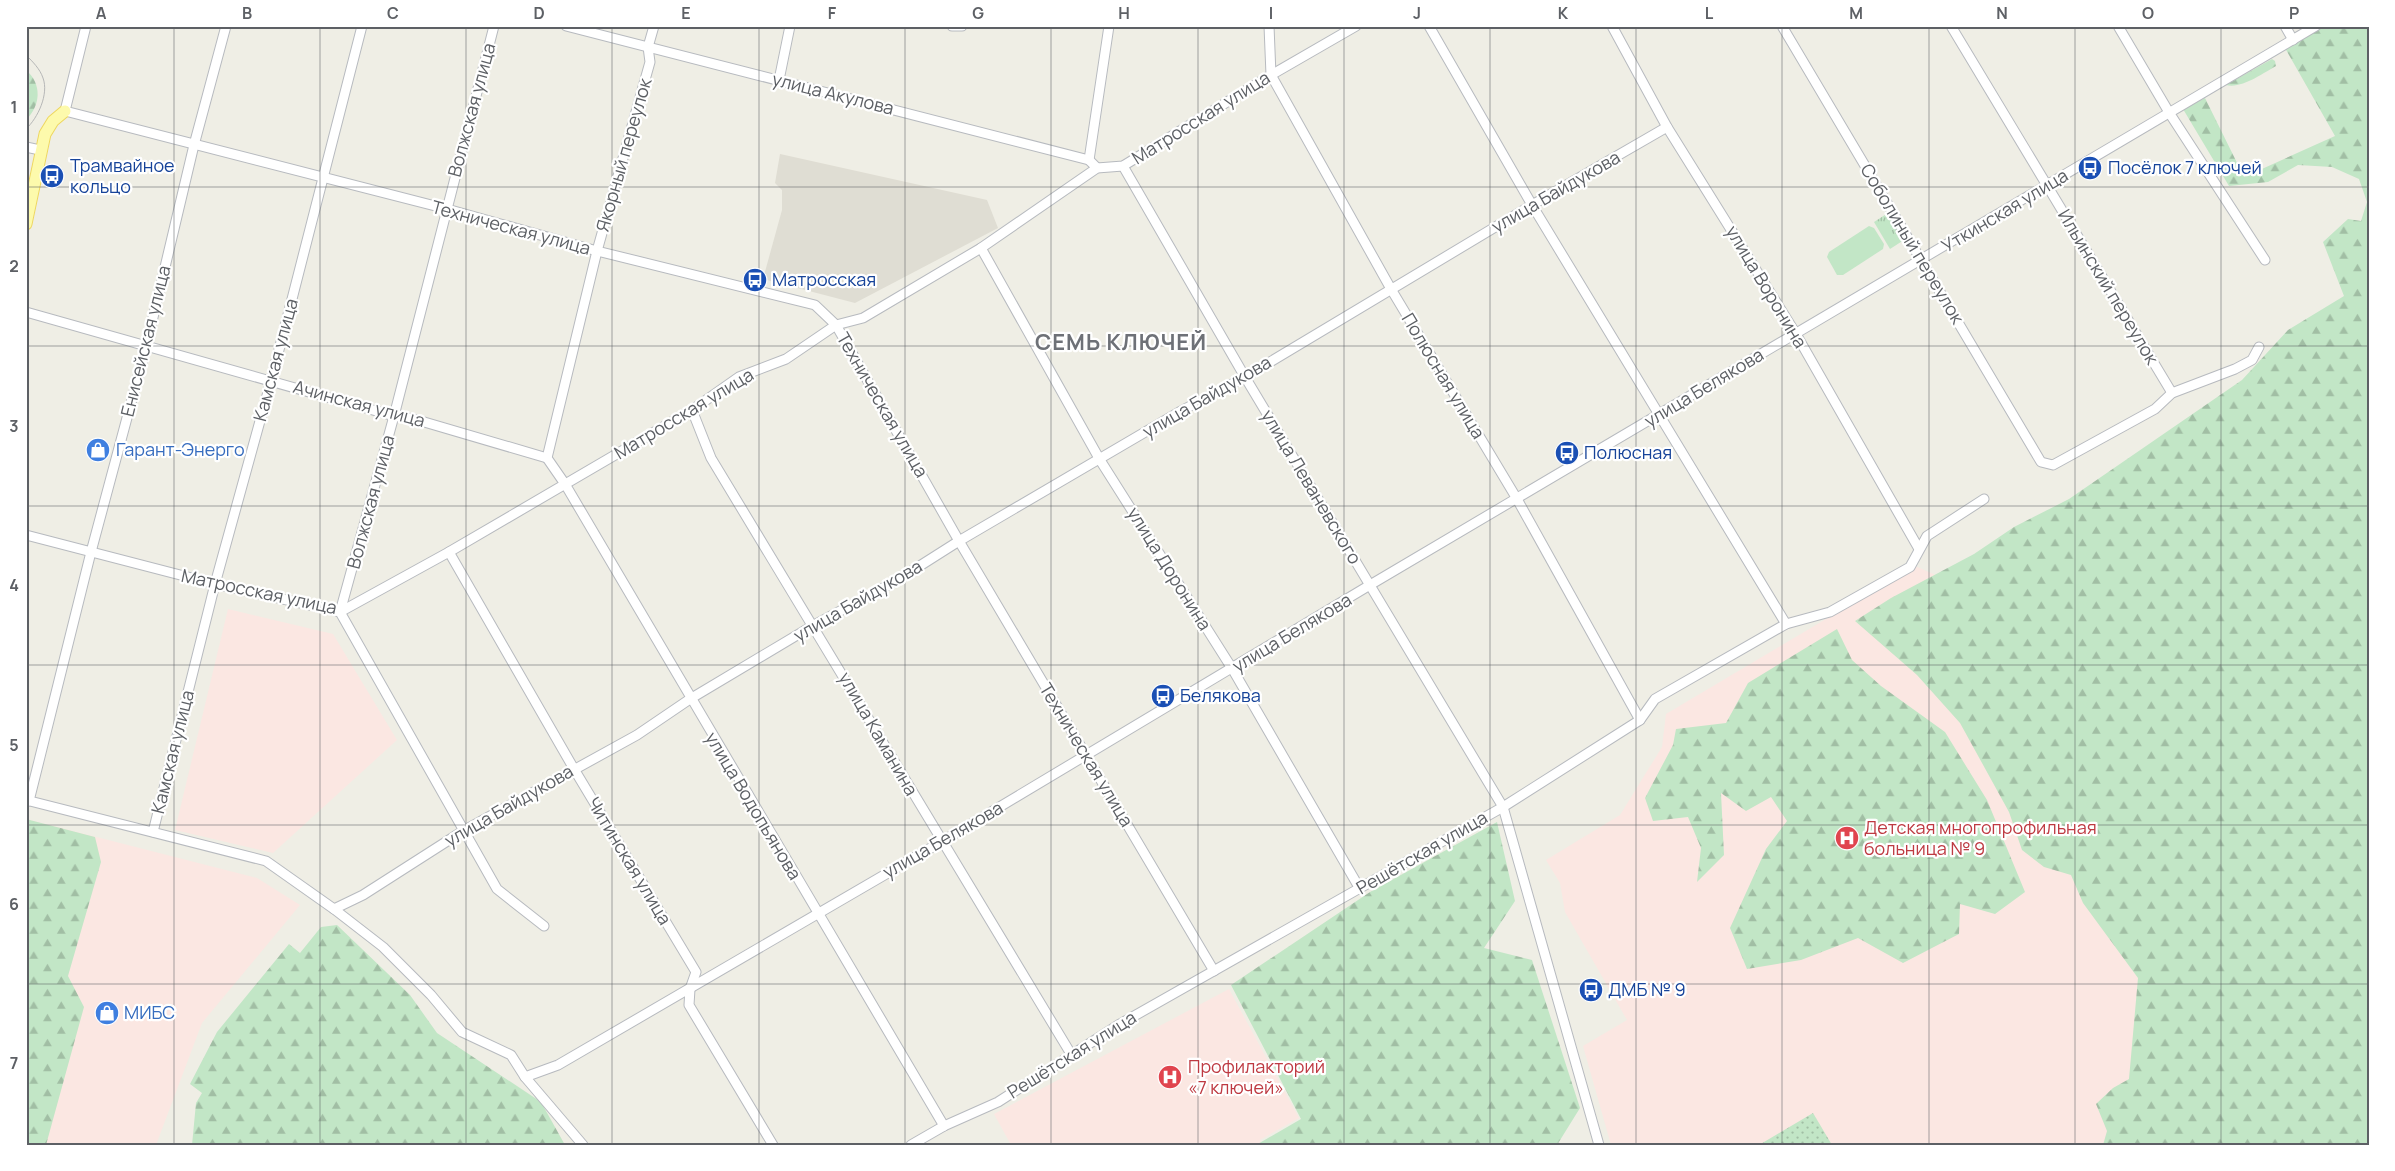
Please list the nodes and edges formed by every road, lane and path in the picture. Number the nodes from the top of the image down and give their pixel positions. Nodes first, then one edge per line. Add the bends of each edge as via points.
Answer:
1 (86, 26) edge
2 (226, 26) edge
3 (362, 26) edge
4 (494, 26) edge
5 (566, 26) edge
6 (654, 26) edge
7 (790, 26) edge
8 (952, 26) edge
9 (962, 26) edge
10 (1109, 26) edge
11 (1269, 26) edge
12 (1356, 26) edge
13 (1429, 26) edge
14 (1612, 26) edge
15 (1782, 26) edge
16 (1951, 26) edge
17 (2118, 26) edge
18 (2285, 26) edge
19 (2316, 26) edge
20 (2293, 40) junction
21 (648, 47) junction
22 (1271, 75) junction
23 (780, 80) junction
24 (65, 111) junction
25 (2170, 114) junction
26 (1667, 127) junction
27 (194, 145) junction
28 (26, 147) edge
29 (40, 150) junction
30 (1089, 160) junction
31 (1123, 166) junction
32 (1097, 168) junction
33 (324, 178) junction
34 (2047, 186) junction
35 (1532, 205) junction
36 (446, 209) junction
37 (26, 224) edge
38 (981, 248) junction
39 (597, 252) junction
40 (1922, 260) junction
41 (2265, 260) dead end
42 (1391, 289) junction
43 (26, 312) edge
44 (836, 325) junction
45 (1796, 334) junction
46 (146, 347) junction
47 (2258, 347) dead end
48 (1245, 377) junction
49 (271, 381) junction
50 (2172, 393) junction
51 (692, 410) junction
52 (1660, 415) junction
53 (394, 416) junction
54 (547, 458) junction
55 (1100, 460) junction
56 (565, 484) junction
57 (1517, 499) junction
58 (1984, 499) dead end
59 (26, 535) edge
60 (959, 541) junction
61 (1919, 549) junction
62 (91, 552) junction
63 (449, 552) junction
64 (215, 584) junction
65 (1370, 585) junction
66 (340, 612) junction
67 (1786, 624) junction
68 (814, 625) junction
69 (1233, 670) junction
70 (690, 699) junction
71 (1640, 720) junction
72 (1085, 755) junction
73 (574, 769) junction
74 (28, 801) edge
75 (1503, 807) junction
76 (463, 831) junction
77 (153, 832) junction
78 (941, 842) junction
79 (1360, 889) junction
80 (334, 909) junction
81 (817, 913) junction
82 (544, 926) dead end
83 (1214, 970) junction
84 (690, 989) junction
85 (1071, 1054) junction
86 (525, 1078) junction
87 (944, 1126) junction
88 (583, 1145) edge
89 (773, 1145) edge
90 (911, 1145) edge
91 (1600, 1145) edge

1 - 24 street
2 - 27 street, Енисейская улица
3 - 33 street, Камская улица
4 - 36 street, Волжская улица
5 - 21 street, улица Акулова
6 - 21 street, Якорный переулок
7 - 23 street
8 - 9 street
10 - 30 street
11 - 22 street, Полюсная улица
12 - 22 street, Матросская улица
13 - 35 street
14 - 26 street, улица Воронина
15 - 40 street, Соболиный переулок
16 - 34 street, Ильинский переулок
17 - 25 street
18 - 20 street
19 - 20 street, Уткинская улица
20 - 25 street, Уткинская улица
21 - 23 street, улица Акулова
21 - 39 street, Якорный переулок via 650,62
22 - 31 street, Матросская улица
22 - 42 street, Полюсная улица
23 - 30 street, улица Акулова
24 - 27 street, Техническая улица
24 - 29 main road via 53,121
25 - 34 street, Уткинская улица
25 - 41 street
26 - 35 street, улица Байдукова
26 - 45 street, улица Воронина
27 - 33 street, Техническая улица
27 - 46 street, Енисейская улица
28 - 29 street
29 - 37 main road
30 - 32 street
31 - 32 street, Матросская улица
31 - 48 street, улица Леваневского
32 - 38 street, Матросская улица
33 - 36 street, Техническая улица
33 - 49 street, Камская улица
34 - 40 street, Уткинская улица
34 - 50 street, Ильинский переулок
35 - 42 street, улица Байдукова
35 - 52 street
36 - 39 street, Техническая улица
36 - 53 street, Волжская улица
38 - 44 street, Матросская улица via 863,318
38 - 55 street, улица Доронина
39 - 44 street, Техническая улица via 815,306
39 - 54 street, Якорный переулок
40 - 45 street, Уткинская улица
40 - 50 street, Соболиный переулок via 2040,462 2054,464 2155,409
42 - 48 street, улица Байдукова
42 - 57 street, Полюсная улица
43 - 46 street, Ачинская улица
44 - 51 street, Матросская улица via 786,359 739,377
44 - 60 street, Техническая улица
45 - 52 street, улица Белякова
45 - 61 street, улица Воронина
46 - 49 street, Ачинская улица
46 - 62 street, Енисейская улица
47 - 50 street via 2252,360
48 - 55 street, улица Байдукова
48 - 65 street, улица Леваневского
49 - 53 street, Ачинская улица
49 - 64 street, Камская улица
51 - 56 street, Матросская улица
51 - 68 street, улица Каманина via 711,458
52 - 57 street, улица Белякова
52 - 67 street
53 - 54 street, Ачинская улица
53 - 66 street, Волжская улица
54 - 56 street
55 - 60 street, улица Байдукова
55 - 69 street, улица Доронина
56 - 63 street, Матросская улица
56 - 70 street, улица Водопьянова
57 - 65 street, улица Белякова
57 - 71 street, Полюсная улица
58 - 61 street, Решётская улица via 1928,536
59 - 62 street, Матросская улица
60 - 68 street, улица Байдукова via 896,581
60 - 72 street, Техническая улица
61 - 67 street, Решётская улица via 1910,567 1830,612
62 - 64 street, Матросская улица
62 - 74 street, Енисейская улица
63 - 66 street, Матросская улица
63 - 73 street, Читинская улица
64 - 66 street, Матросская улица
64 - 77 street, Камская улица
65 - 69 street, улица Белякова
65 - 75 street, улица Леваневского
66 - 76 street
67 - 71 street, Решётская улица via 1655,699
68 - 70 street, улица Байдукова
68 - 78 street, улица Каманина
69 - 72 street, улица Белякова
69 - 79 street, улица Доронина
70 - 73 street, улица Байдукова via 637,735
70 - 81 street, улица Водопьянова
71 - 75 street, Решётская улица
72 - 78 street, улица Белякова
72 - 83 street, Техническая улица
73 - 76 street, улица Байдукова
73 - 84 street, Читинская улица via 696,972
74 - 77 street
75 - 79 street, Решётская улица
75 - 91 street, улица Леваневского
76 - 80 street, улица Байдукова via 362,895
76 - 82 street via 497,889
77 - 80 street via 266,861
78 - 81 street, улица Белякова
78 - 85 street, улица Каманина
79 - 83 street, Решётская улица
80 - 86 street via 384,947 462,1032 511,1055
81 - 84 street, улица Белякова
81 - 87 street, улица Водопьянова
83 - 85 street, Решётская улица
84 - 86 street, улица Белякова via 558,1065
84 - 89 street, Читинская улица via 689,1005
85 - 87 street, Решётская улица via 998,1102
86 - 88 street
87 - 90 street, Решётская улица

